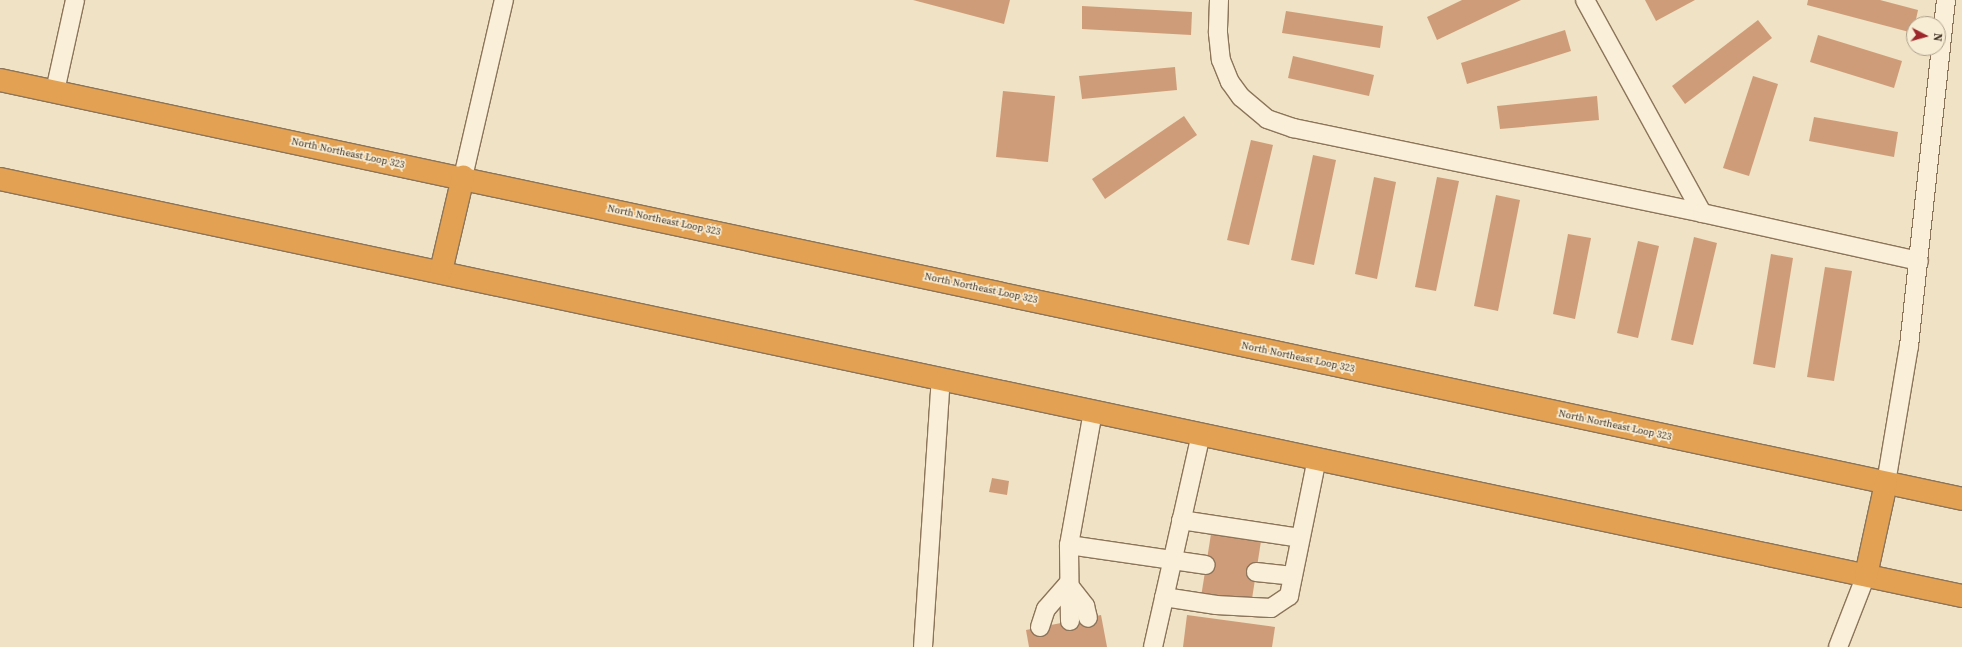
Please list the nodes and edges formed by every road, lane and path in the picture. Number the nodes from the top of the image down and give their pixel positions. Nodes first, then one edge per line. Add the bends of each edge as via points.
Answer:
1 (75, 0) edge
2 (504, 0) edge
3 (1220, 0) edge
4 (1585, 0) edge
5 (1946, 0) edge
6 (0, 80) edge
7 (55, 92) junction
8 (463, 177) junction
9 (0, 179) edge
10 (1702, 213) junction
11 (1919, 261) junction
12 (441, 271) junction
13 (942, 378) junction
14 (1093, 411) junction
15 (1201, 434) junction
16 (1317, 458) junction
17 (1886, 483) junction
18 (1962, 499) edge
19 (1181, 520) junction
20 (1300, 538) junction
21 (1069, 545) junction
22 (1172, 560) junction
23 (1206, 565) dead end
24 (1256, 572) dead end
25 (1866, 575) junction
26 (1293, 576) junction
27 (1068, 584) junction
28 (1962, 596) edge
29 (1164, 597) junction
30 (1088, 618) dead end
31 (1070, 621) dead end
32 (1040, 627) dead end
33 (923, 647) edge
34 (1153, 647) edge
35 (1838, 647) edge

1 - 7 lane
2 - 8 lane
3 - 10 lane via 1218,32 1221,60 1230,82 1241,97 1267,119 1293,128
4 - 10 lane
5 - 11 lane
6 - 7 highway, North Northeast Loop 323
7 - 8 highway, North Northeast Loop 323
8 - 12 highway
8 - 17 highway, North Northeast Loop 323
9 - 12 highway
10 - 11 lane
11 - 17 lane via 1909,346
12 - 13 highway
13 - 14 highway
13 - 33 lane
14 - 15 highway
14 - 21 lane
15 - 16 highway
15 - 19 lane
16 - 20 lane
16 - 25 highway
17 - 18 highway, North Northeast Loop 323
17 - 25 highway
19 - 20 lane
19 - 22 lane
20 - 26 lane
21 - 22 lane
21 - 27 lane
22 - 23 lane
22 - 29 lane
24 - 26 lane
25 - 28 highway
25 - 35 lane
26 - 29 lane via 1289,596 1271,608 1216,605
27 - 30 lane via 1085,606
27 - 31 lane
27 - 32 lane via 1046,609
29 - 34 lane

